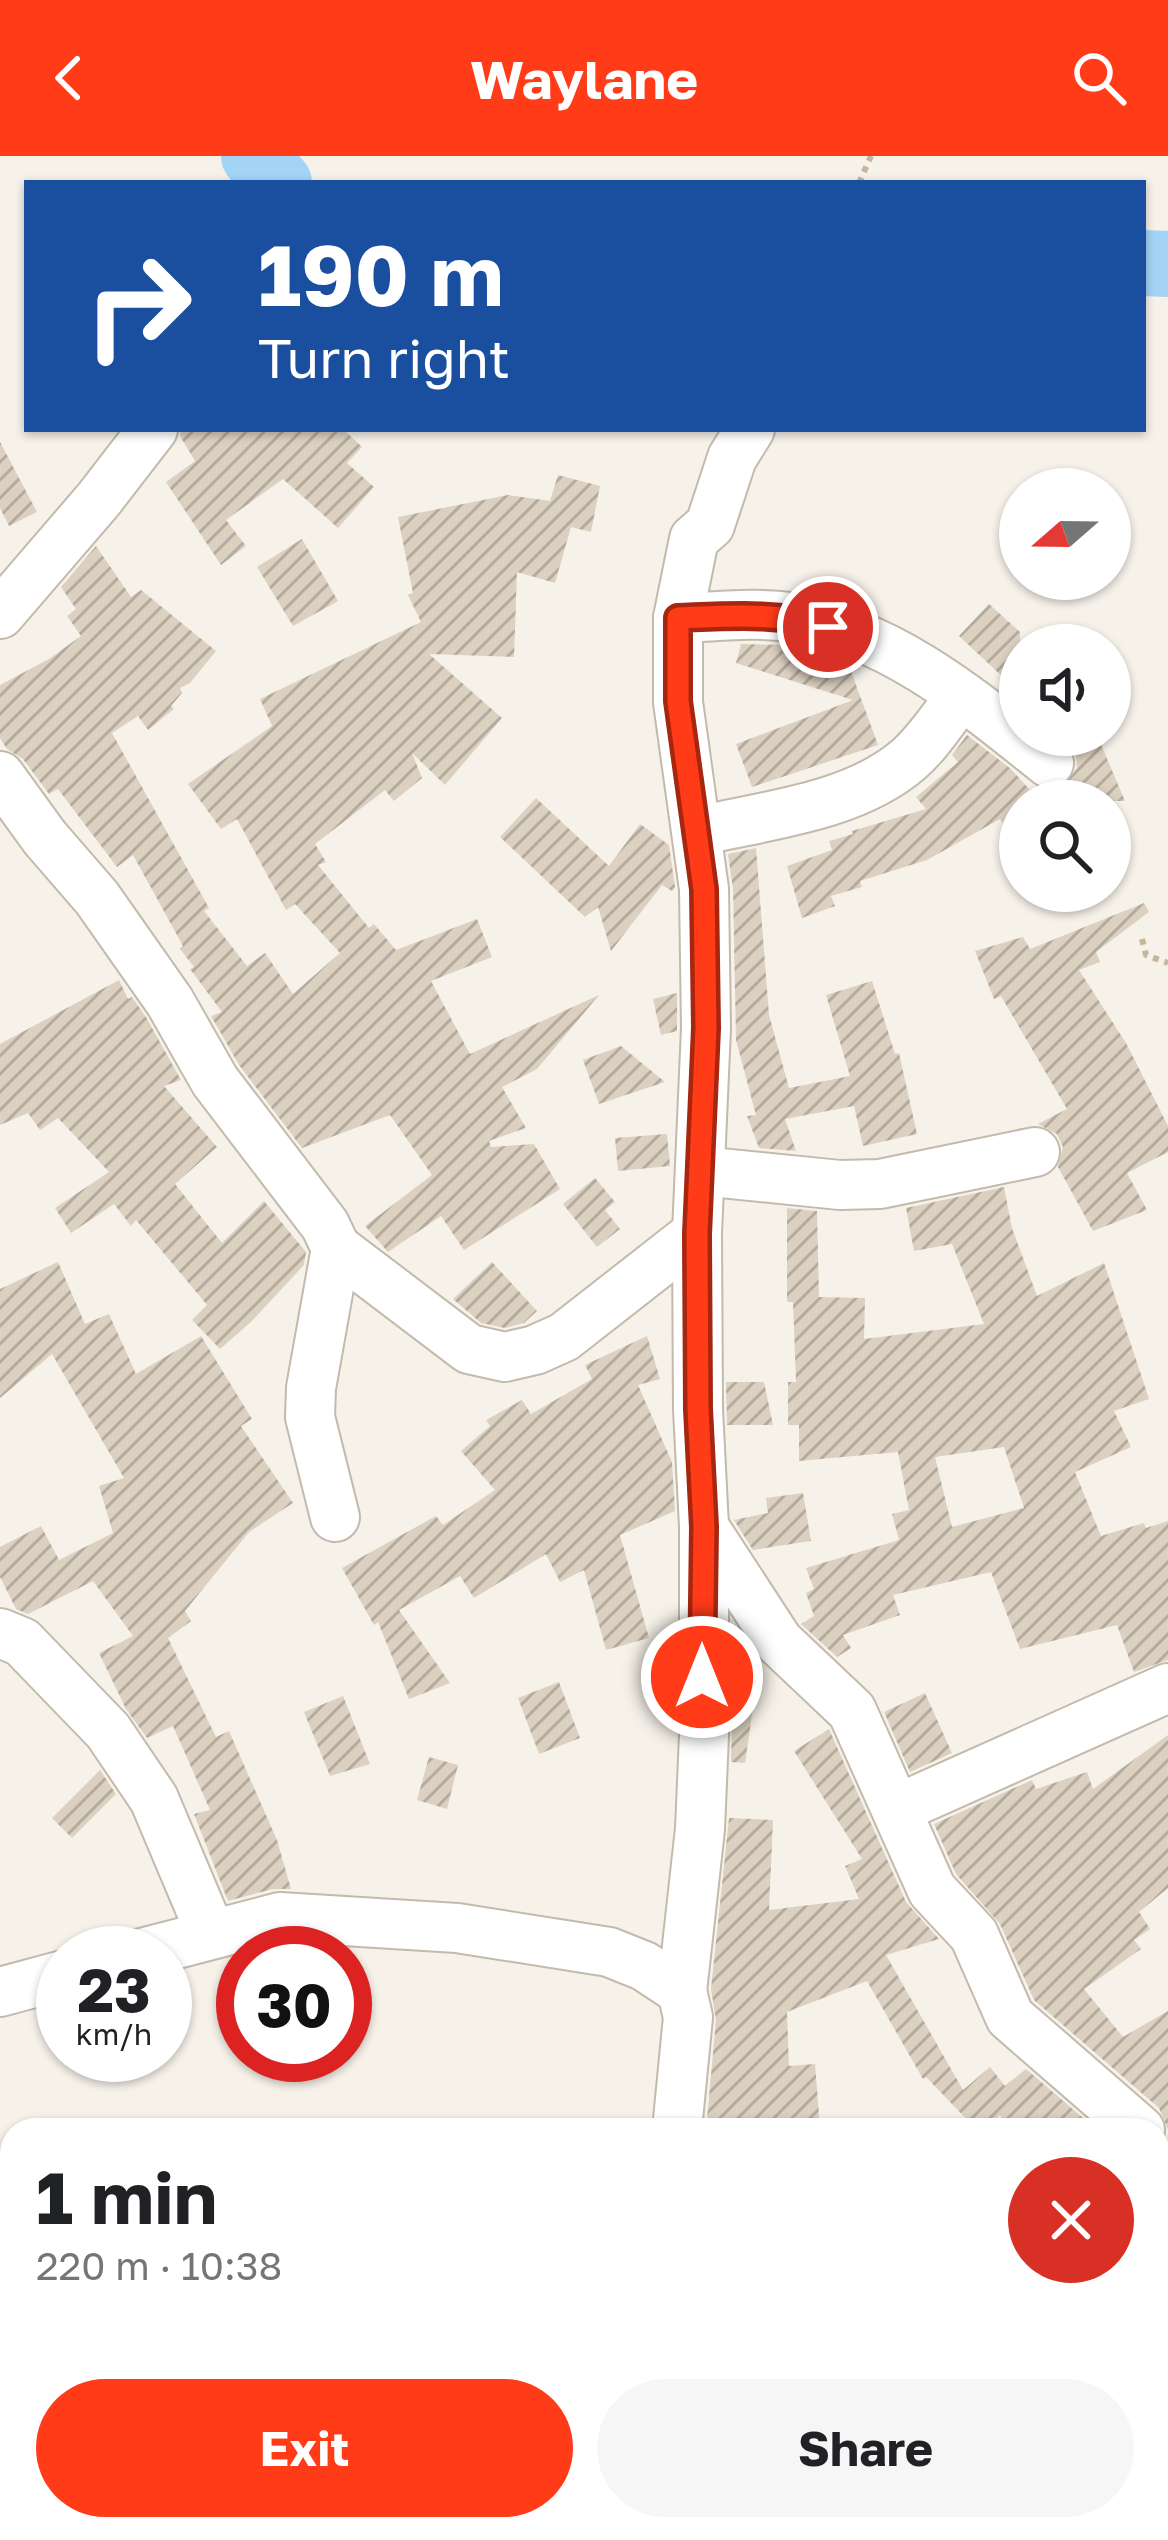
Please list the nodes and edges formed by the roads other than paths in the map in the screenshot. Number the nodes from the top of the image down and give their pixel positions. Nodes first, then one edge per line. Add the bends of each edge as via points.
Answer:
1 (151, 432) edge
2 (748, 432) edge
3 (0, 614) edge
4 (678, 618) junction
5 (961, 696) junction
6 (1048, 763) dead end
7 (0, 776) edge
8 (699, 831) junction
9 (1035, 1152) dead end
10 (701, 1171) junction
11 (697, 1234) junction
12 (336, 1248) junction
13 (335, 1517) dead end
14 (704, 1527) junction
15 (0, 1633) edge
16 (1168, 1688) edge
17 (897, 1809) junction
18 (211, 1934) junction
19 (192, 1939) edge
20 (36, 1982) edge
21 (682, 1991) junction
22 (0, 1992) edge
23 (678, 2118) edge
24 (1126, 2118) edge

1 - 3 street
2 - 4 street via 710,525 694,539
4 - 5 street via 794,617 903,657
4 - 8 street via 678,701
5 - 6 street
5 - 8 street via 910,759 878,782
7 - 12 street via 97,898 215,1082
8 - 10 street
9 - 10 street via 880,1184
10 - 11 street
11 - 12 street via 564,1337 505,1357 469,1349
11 - 14 street
12 - 13 street via 310,1417
14 - 17 street via 779,1642 852,1711
14 - 21 street via 700,1829
15 - 18 street via 22,1642 108,1731 154,1799
16 - 17 street
17 - 24 street via 932,1890 980,1946 1010,2017
18 - 19 street
18 - 21 street via 280,1917 457,1928 609,1952
20 - 22 street
21 - 23 street via 688,2017

